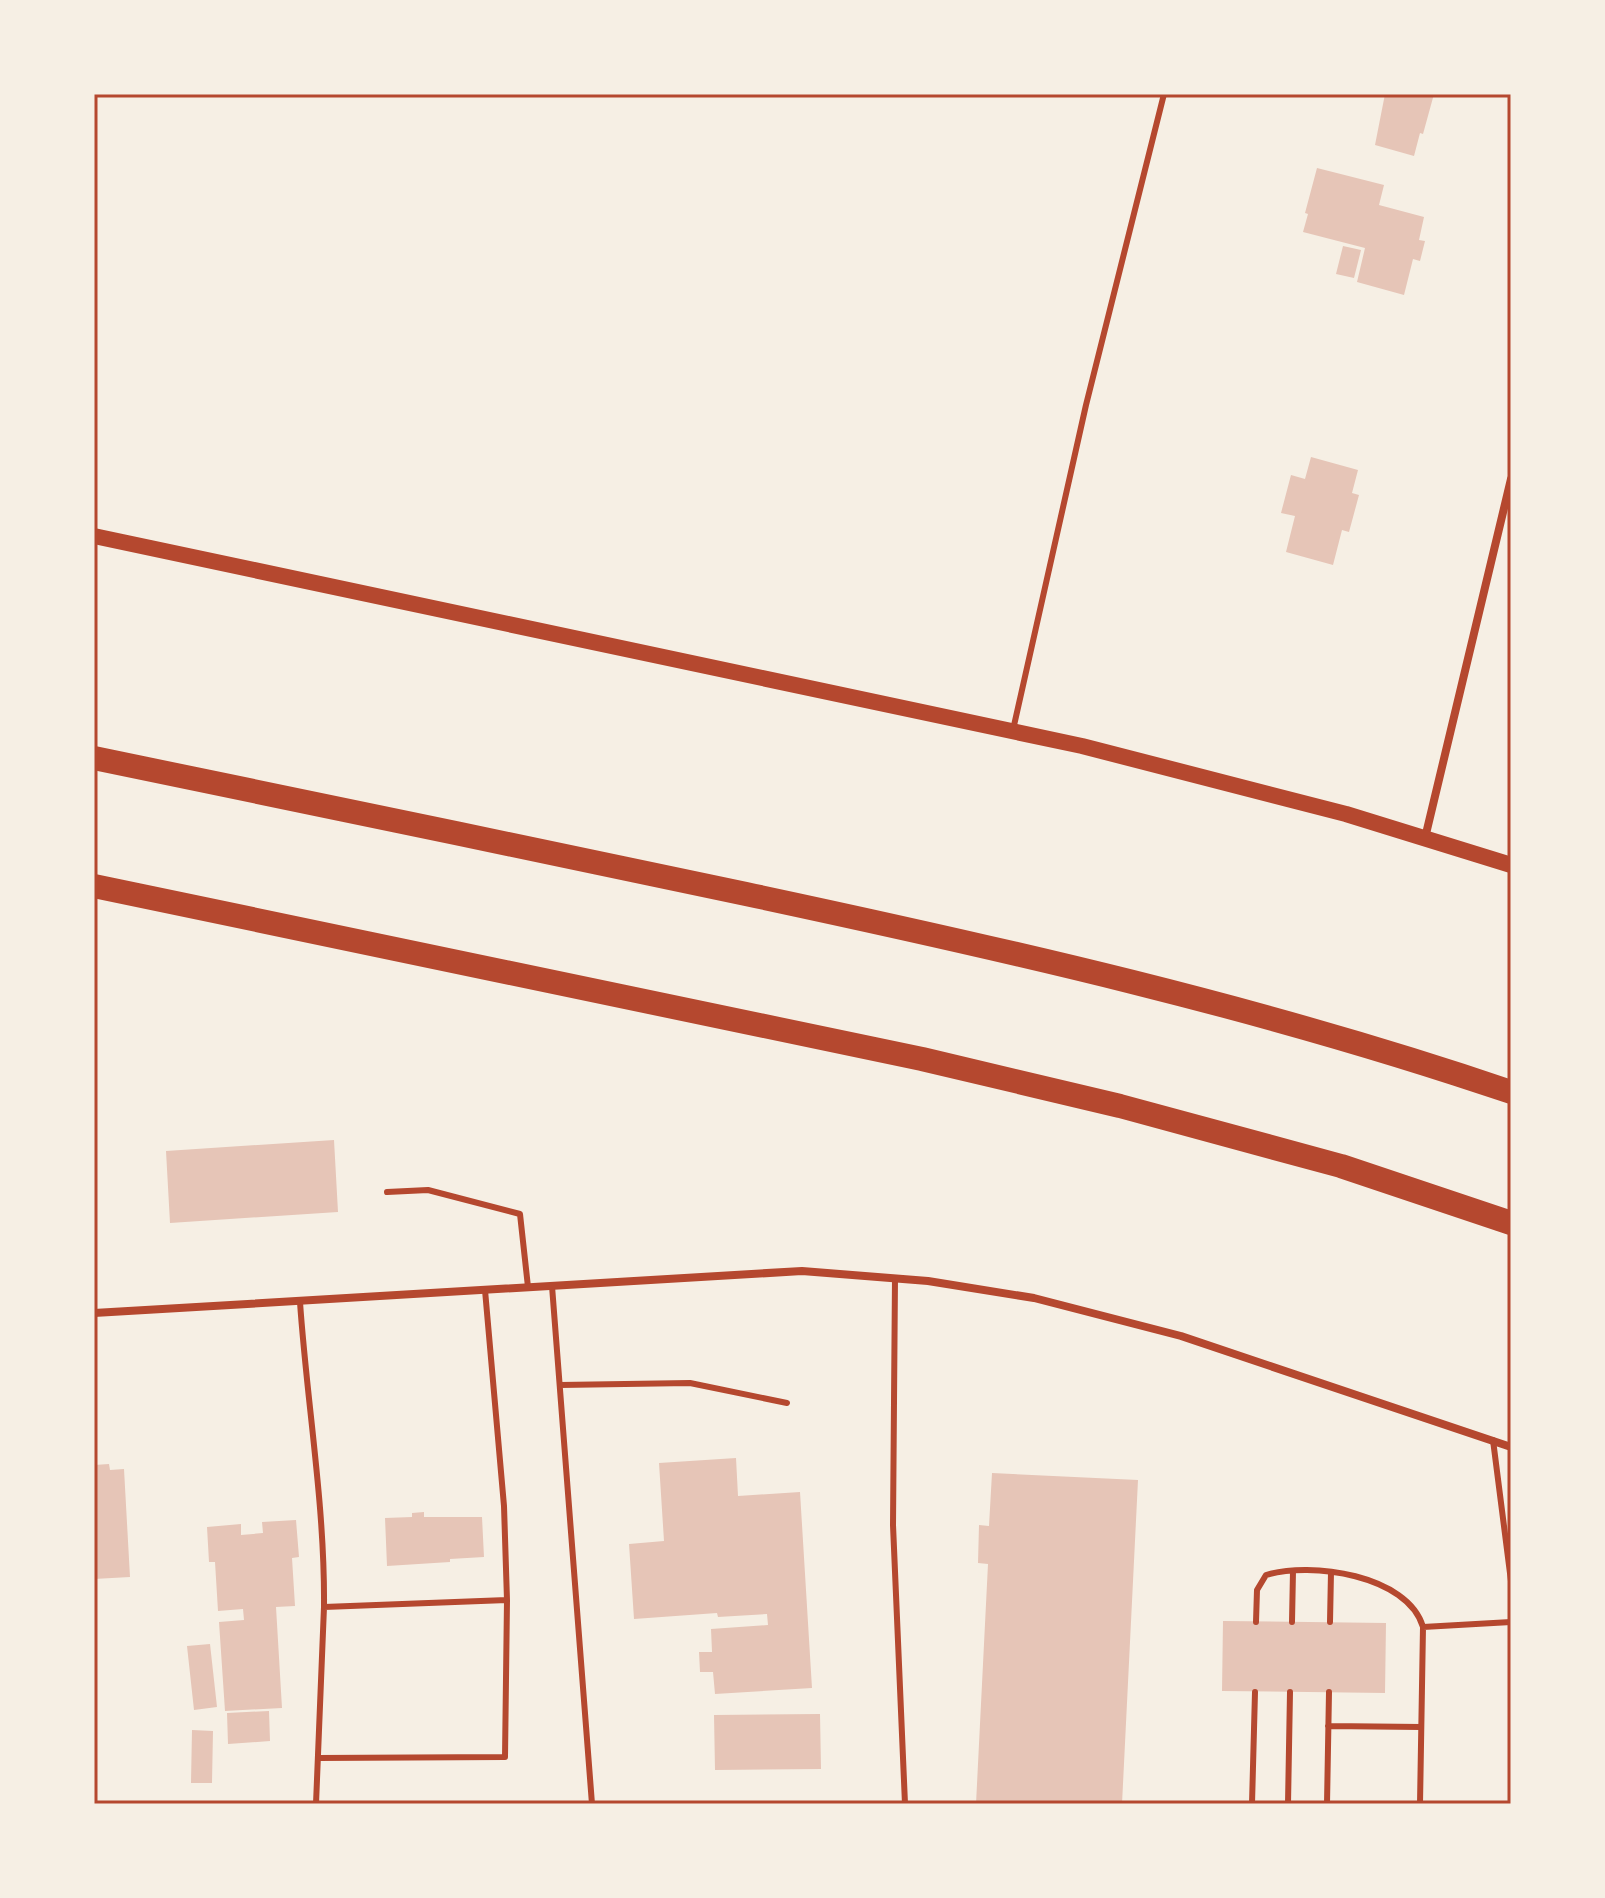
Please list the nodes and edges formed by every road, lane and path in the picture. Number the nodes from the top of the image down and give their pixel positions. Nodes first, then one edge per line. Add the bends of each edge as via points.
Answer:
1 (1164, 94) edge
2 (1511, 479) edge
3 (94, 536) edge
4 (1013, 730) junction
5 (94, 758) edge
6 (1425, 839) junction
7 (1511, 865) edge
8 (94, 886) edge
9 (1511, 1092) edge
10 (387, 1192) dead end
11 (1511, 1223) edge
12 (895, 1278) junction
13 (552, 1286) junction
14 (528, 1287) junction
15 (485, 1290) junction
16 (300, 1302) junction
17 (94, 1313) edge
18 (560, 1385) junction
19 (787, 1403) dead end
20 (1493, 1440) junction
21 (1511, 1447) edge
22 (1293, 1571) junction
23 (1331, 1572) junction
24 (1511, 1581) edge
25 (507, 1600) junction
26 (324, 1607) junction
27 (1256, 1622) dead end
28 (1292, 1622) dead end
29 (1330, 1622) dead end
30 (1511, 1622) edge
31 (1423, 1627) junction
32 (1255, 1692) dead end
33 (1290, 1692) dead end
34 (1329, 1692) dead end
35 (1328, 1726) junction
36 (1421, 1727) junction
37 (318, 1758) junction
38 (316, 1804) edge
39 (592, 1804) edge
40 (905, 1804) edge
41 (1252, 1804) edge
42 (1288, 1804) edge
43 (1327, 1804) edge
44 (1420, 1804) edge

1 - 4 lane via 1086,405
2 - 6 street
3 - 4 main road
4 - 6 main road
5 - 9 highway via 1118,977 1314,1029
6 - 7 main road
8 - 11 highway via 1105,1102 1341,1166
10 - 14 lane via 428,1190 520,1214
12 - 13 street via 802,1271
12 - 20 street via 980,1288 1119,1318
12 - 40 lane via 893,1525
13 - 14 street
13 - 18 lane
14 - 15 street
15 - 16 street
15 - 25 lane
16 - 17 street
16 - 26 lane via 324,1555
18 - 19 lane via 690,1383
18 - 39 lane
20 - 21 street
20 - 24 lane
22 - 23 lane
22 - 27 lane via 1266,1575 1260,1582
22 - 28 lane
23 - 29 lane
23 - 31 lane via 1384,1587 1415,1609
25 - 26 lane
25 - 37 lane via 505,1757
26 - 37 lane
30 - 31 lane
31 - 36 lane
32 - 41 lane
33 - 42 lane
34 - 35 lane
35 - 36 lane
35 - 43 lane
36 - 44 lane
37 - 38 lane

